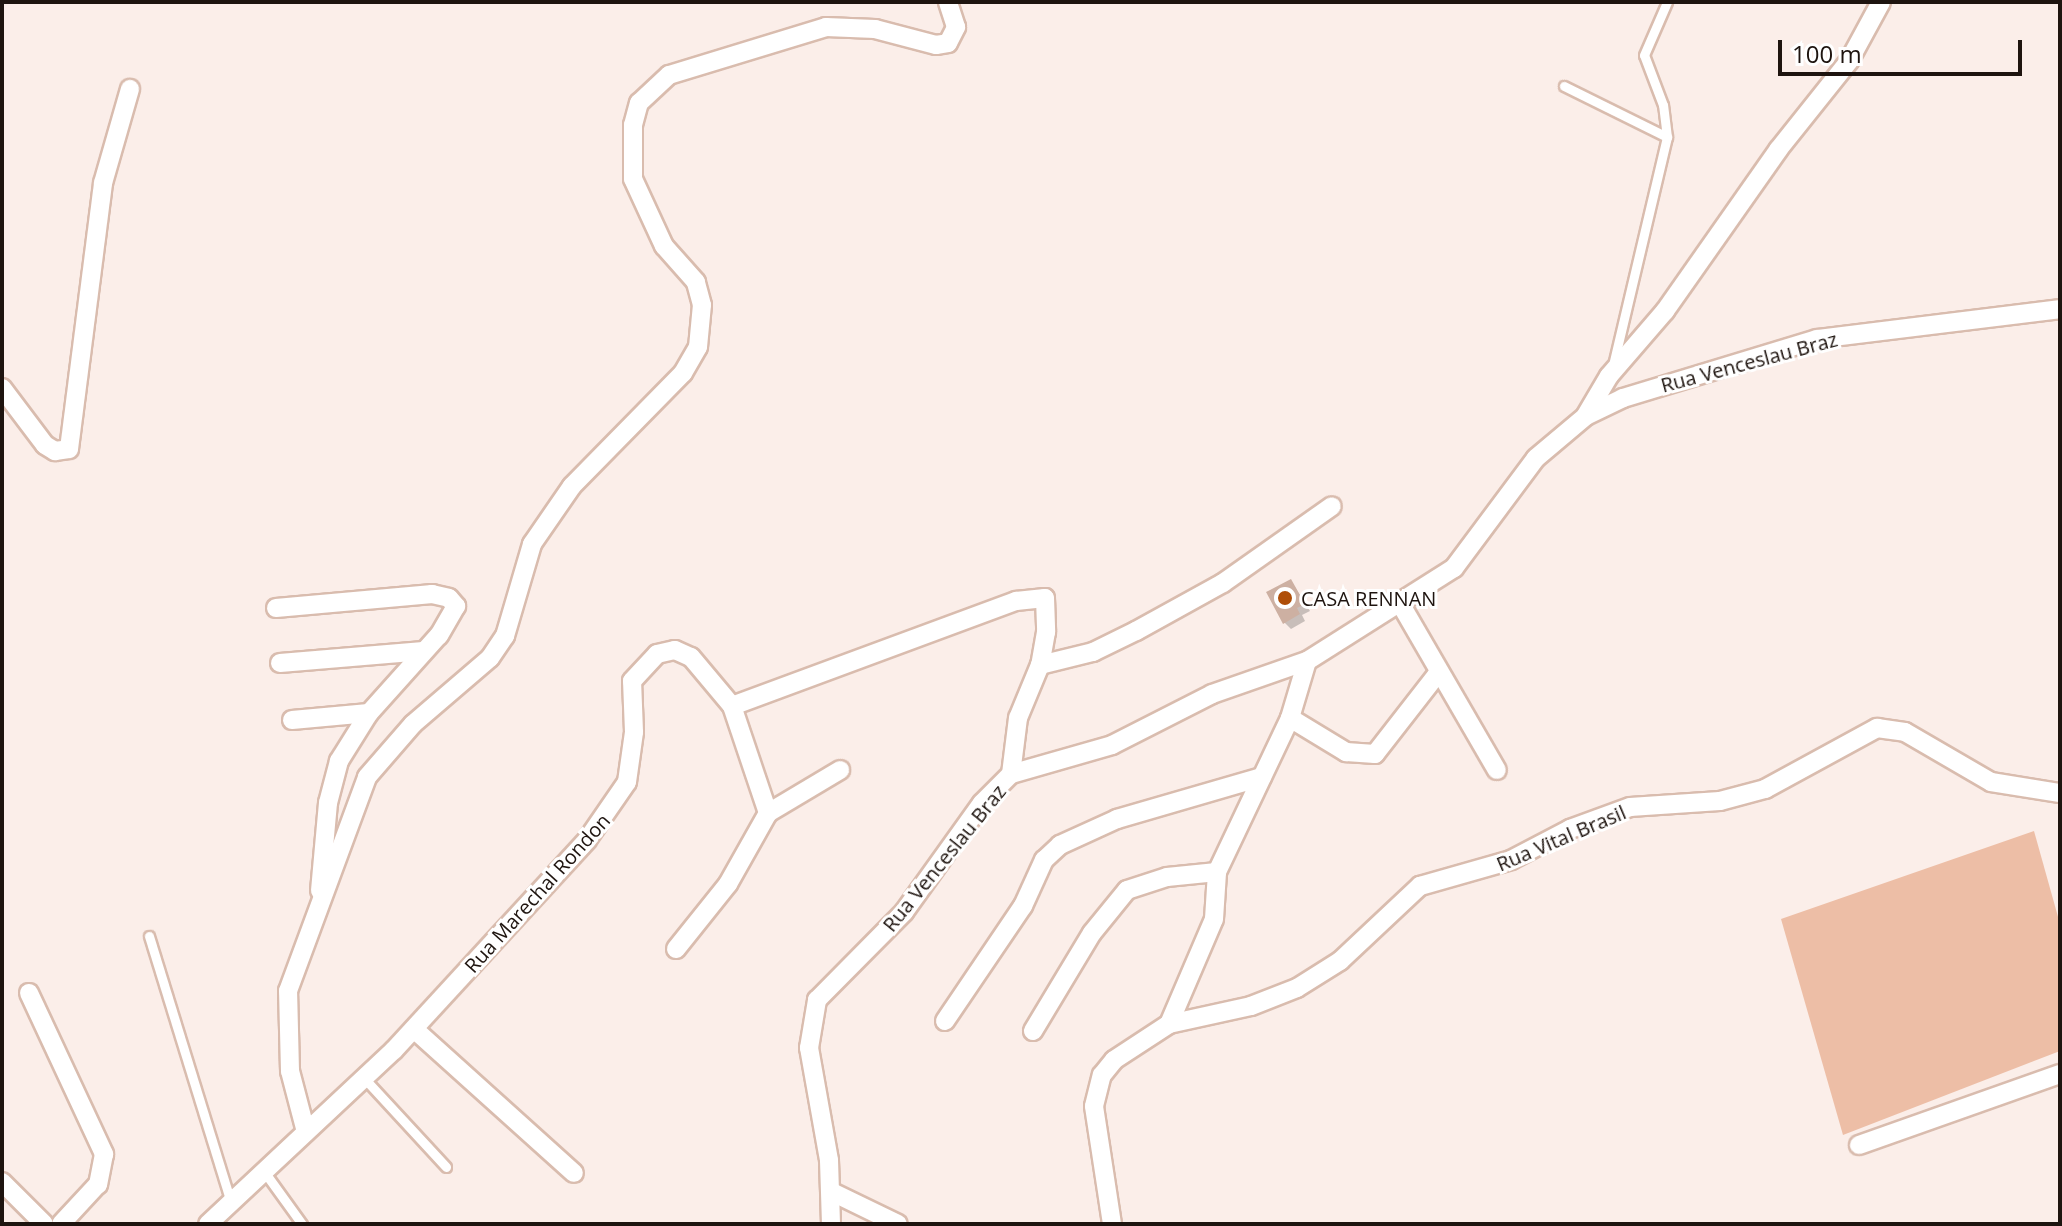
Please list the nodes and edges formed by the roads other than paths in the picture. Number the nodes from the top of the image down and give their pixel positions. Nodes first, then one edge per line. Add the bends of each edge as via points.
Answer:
1 (948, 2) edge
2 (1667, 2) edge
3 (1881, 2) edge
4 (1564, 86) dead end
5 (130, 89) dead end
6 (1667, 137) junction
7 (2060, 309) edge
8 (1609, 376) junction
9 (2, 388) edge
10 (1586, 416) junction
11 (1332, 506) dead end
12 (1400, 603) junction
13 (276, 608) dead end
14 (423, 651) junction
15 (1307, 661) junction
16 (280, 663) dead end
17 (1040, 665) junction
18 (1438, 673) junction
19 (732, 706) junction
20 (369, 713) junction
21 (1290, 718) junction
22 (292, 720) dead end
23 (840, 770) dead end
24 (1497, 770) dead end
25 (1011, 774) junction
26 (1262, 777) junction
27 (1216, 793) junction
28 (2060, 793) edge
29 (768, 813) junction
30 (1244, 818) junction
31 (1217, 872) junction
32 (319, 905) junction
33 (149, 936) dead end
34 (676, 949) dead end
35 (29, 993) dead end
36 (945, 1021) dead end
37 (1169, 1024) junction
38 (414, 1029) junction
39 (1033, 1031) dead end
40 (2060, 1074) edge
41 (364, 1078) junction
42 (306, 1132) junction
43 (1859, 1145) dead end
44 (446, 1167) dead end
45 (263, 1170) junction
46 (574, 1173) dead end
47 (2, 1182) edge
48 (832, 1192) junction
49 (231, 1202) junction
50 (44, 1224) edge
51 (61, 1224) edge
52 (208, 1224) edge
53 (302, 1224) edge
54 (831, 1224) edge
55 (898, 1224) edge
56 (1112, 1224) edge

1 - 32 street via 956,27 948,43 936,45 875,29 826,27 669,75 639,103 633,125 633,179 664,246 696,282 702,305 698,347 683,373 572,486 532,544 505,636 490,658 413,724 367,777
2 - 6 lane, Rua Venceslau Braz via 1644,55 1663,105
3 - 8 street, Rua Venceslau Braz via 1849,61 1778,150 1665,311
4 - 6 lane
5 - 9 street via 103,183 69,449 55,451 45,445
6 - 8 lane, Rua Venceslau Braz via 1629,317
7 - 10 street, Rua Venceslau Braz via 1817,339 1623,398
8 - 10 street, Rua Venceslau Braz
10 - 12 street, Rua Venceslau Braz via 1536,458 1454,568
11 - 17 street via 1223,583 1136,631 1093,652
12 - 15 street, Rua Venceslau Braz
12 - 18 street
13 - 14 street via 432,594 449,598 456,611
14 - 16 street
14 - 20 street
15 - 21 street
15 - 25 street, Rua Venceslau Braz via 1212,694 1112,745
17 - 19 street via 1049,609 1045,598 1035,595
17 - 25 street via 1018,718
18 - 21 street via 1375,754 1346,752
18 - 24 street
19 - 29 street
19 - 38 street, Rua Marechal Rondon via 691,657 675,650 657,654 643,665 632,681 627,782 614,805
20 - 22 street
20 - 32 street via 339,761 328,803
21 - 26 street
23 - 29 street
25 - 48 street, Rua Venceslau Braz via 982,803 904,912 817,1000 809,1048
26 - 27 street
26 - 30 street
27 - 30 street
27 - 36 street via 1117,819 1060,845 1044,860 1023,906
28 - 37 street, Rua Vital Brasil via 1991,782 1905,732 1877,728 1765,789 1720,801 1630,807 1570,829 1511,860 1420,886 1340,961 1297,988 1251,1006
29 - 34 street via 728,884
30 - 31 street
31 - 37 street via 1210,932
31 - 39 street via 1167,877 1127,890 1092,933
32 - 42 street via 288,991 290,1071
33 - 49 lane
35 - 51 street via 104,1154 98,1184
37 - 56 street, Rua Vital Brasil via 1114,1060 1096,1090 1094,1121
38 - 41 street, Rua Marechal Rondon
38 - 46 street
40 - 43 street
41 - 42 street, Rua Marechal Rondon
41 - 44 lane
42 - 45 street, Rua Marechal Rondon
45 - 49 street, Rua Marechal Rondon
45 - 53 lane
47 - 50 street
48 - 54 street, Rua Venceslau Braz
48 - 55 street
49 - 52 street, Rua Marechal Rondon

